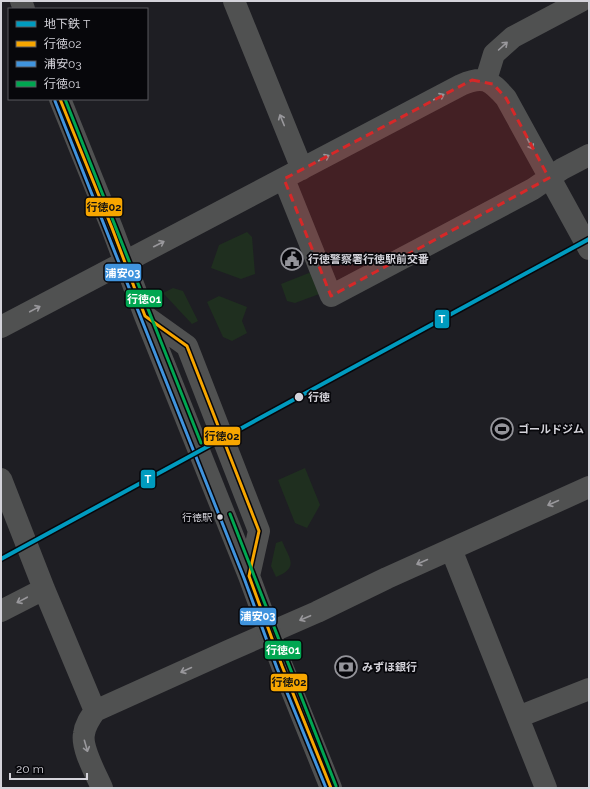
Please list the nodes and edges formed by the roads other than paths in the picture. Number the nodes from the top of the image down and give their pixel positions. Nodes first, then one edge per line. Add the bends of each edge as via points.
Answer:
1 (234, 1) edge
2 (580, 1) edge
3 (486, 80) junction
4 (60, 100) edge
5 (589, 155) edge
6 (293, 174) junction
7 (549, 178) junction
8 (589, 249) edge
9 (124, 262) junction
10 (1, 327) edge
11 (2, 483) edge
12 (589, 487) edge
13 (451, 549) junction
14 (44, 589) junction
15 (1, 611) edge
16 (270, 632) junction
17 (589, 689) edge
18 (95, 711) junction
19 (518, 717) junction
20 (102, 788) edge
21 (331, 788) edge
22 (546, 788) edge

6 -> 1 street
3 -> 2 street via 494,54 513,37
6 -> 3 street via 461,85 472,80
3 -> 7 street via 506,98
4 - 9 street
5 - 7 street
6 - 7 street via 331,296 533,189
9 -> 6 street
7 - 8 street
10 -> 9 street
9 - 16 street via 145,316 187,346 259,531 249,576
11 - 14 street
12 -> 13 street
13 -> 16 street
13 - 19 street
14 -> 15 street
14 - 18 street
16 -> 18 street
16 - 21 street
17 - 19 street
18 -> 20 street via 83,735 84,745
19 - 22 street

